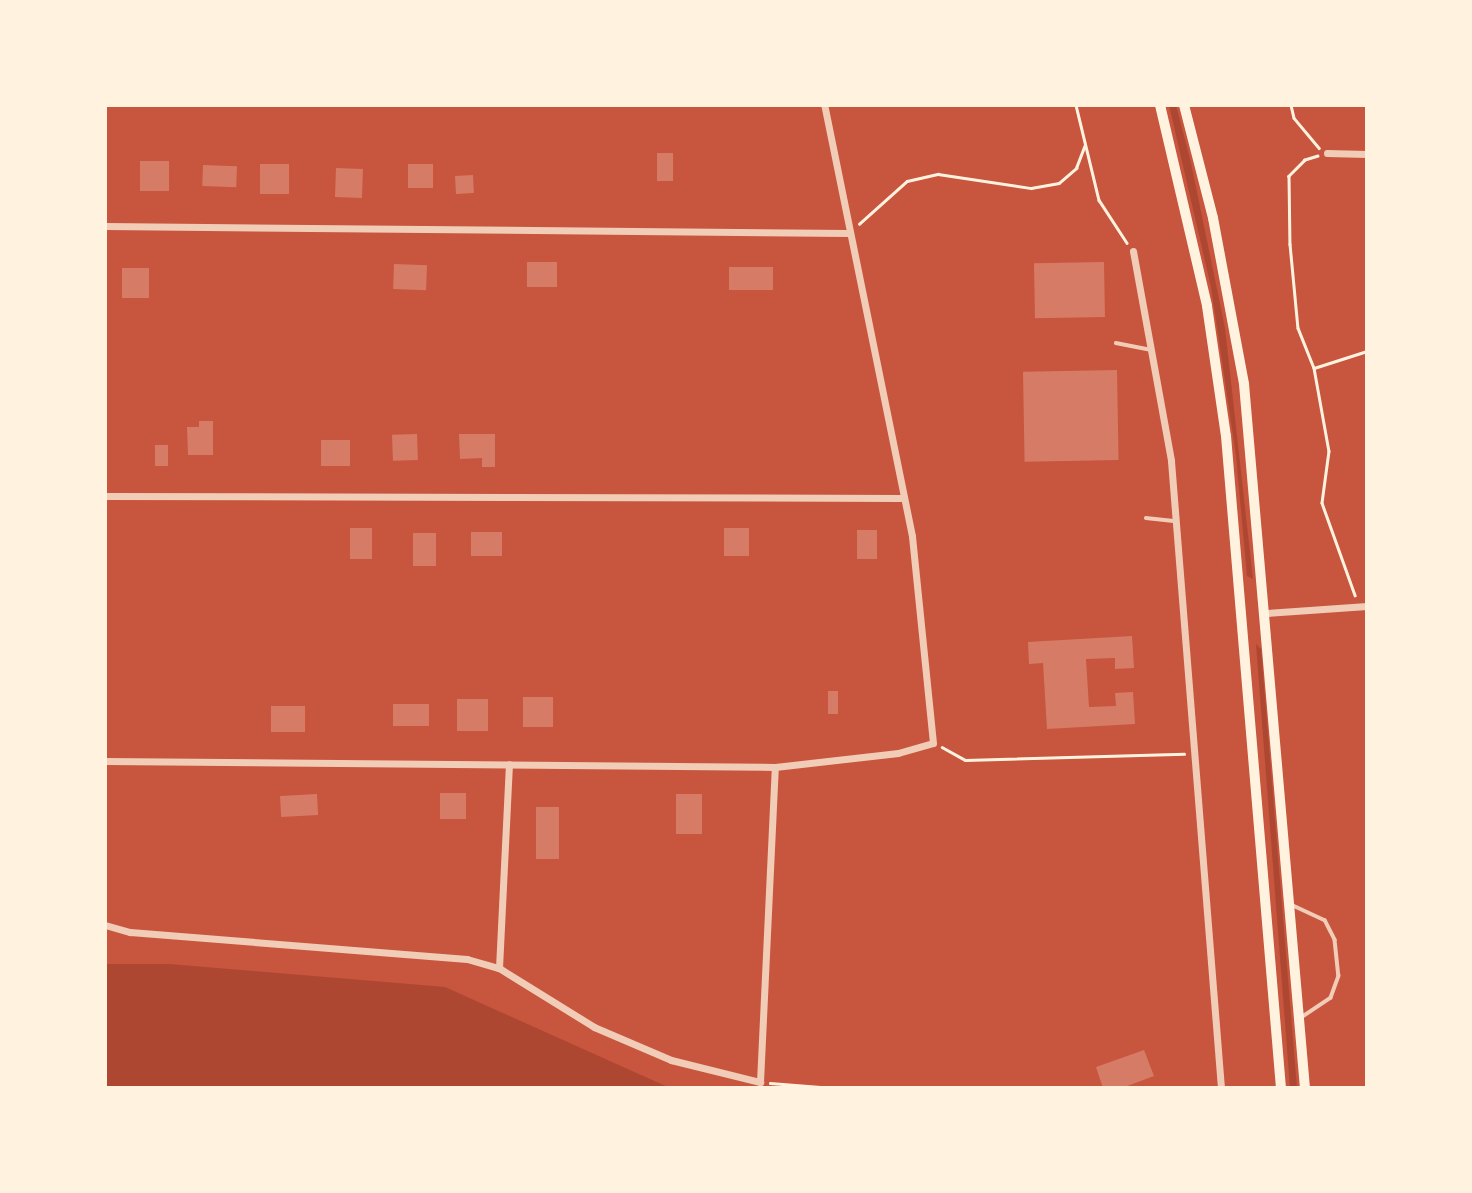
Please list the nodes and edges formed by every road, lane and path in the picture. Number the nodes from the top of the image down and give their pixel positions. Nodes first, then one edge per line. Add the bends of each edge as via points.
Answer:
1 (824, 105) edge
2 (1076, 105) edge
3 (1160, 105) edge
4 (1184, 105) edge
5 (1291, 105) edge
6 (1085, 145) junction
7 (1328, 153) junction
8 (1367, 154) edge
9 (105, 226) edge
10 (848, 233) junction
11 (1133, 251) joint
12 (1116, 343) dead end
13 (1150, 350) junction
14 (1367, 352) edge
15 (1314, 368) junction
16 (105, 496) edge
17 (901, 498) junction
18 (1146, 518) dead end
19 (1176, 521) junction
20 (1354, 606) junction
21 (1367, 606) edge
22 (1267, 613) junction
23 (1244, 615) junction
24 (933, 743) junction
25 (1194, 754) junction
26 (105, 761) edge
27 (509, 764) junction
28 (775, 766) junction
29 (1290, 904) junction
30 (105, 926) edge
31 (499, 968) junction
32 (1299, 1019) junction
33 (760, 1082) junction
34 (833, 1088) edge
35 (1221, 1088) edge
36 (1281, 1088) edge
37 (1305, 1088) edge

1 - 10 street
2 - 6 path
3 - 23 main road via 1207,306
4 - 22 main road via 1213,218 1244,384
5 - 7 path via 1311,143
6 - 10 path via 1076,168 1059,183 1031,188 938,174 906,181
6 - 11 path via 1099,200
7 - 8 street
7 - 15 path via 1305,160 1289,176 1298,328
9 - 10 street
10 - 17 street
11 - 13 street
12 - 13 lane
13 - 19 street via 1171,461
14 - 15 path
15 - 20 path via 1329,451 1322,503 1355,593
16 - 17 street
17 - 24 street via 912,536
18 - 19 lane
19 - 25 street
20 - 21 street
20 - 22 street
22 - 23 main road
22 - 29 main road
23 - 36 main road
24 - 25 path via 965,760
24 - 28 street via 898,753
25 - 35 street
26 - 27 street
27 - 28 street
27 - 31 street
28 - 33 street
29 - 32 main road
29 - 32 lane via 1325,920 1335,940 1339,976 1324,1005
30 - 31 street via 184,937 467,959
31 - 33 street via 594,1027 671,1060
32 - 37 main road
33 - 34 path

